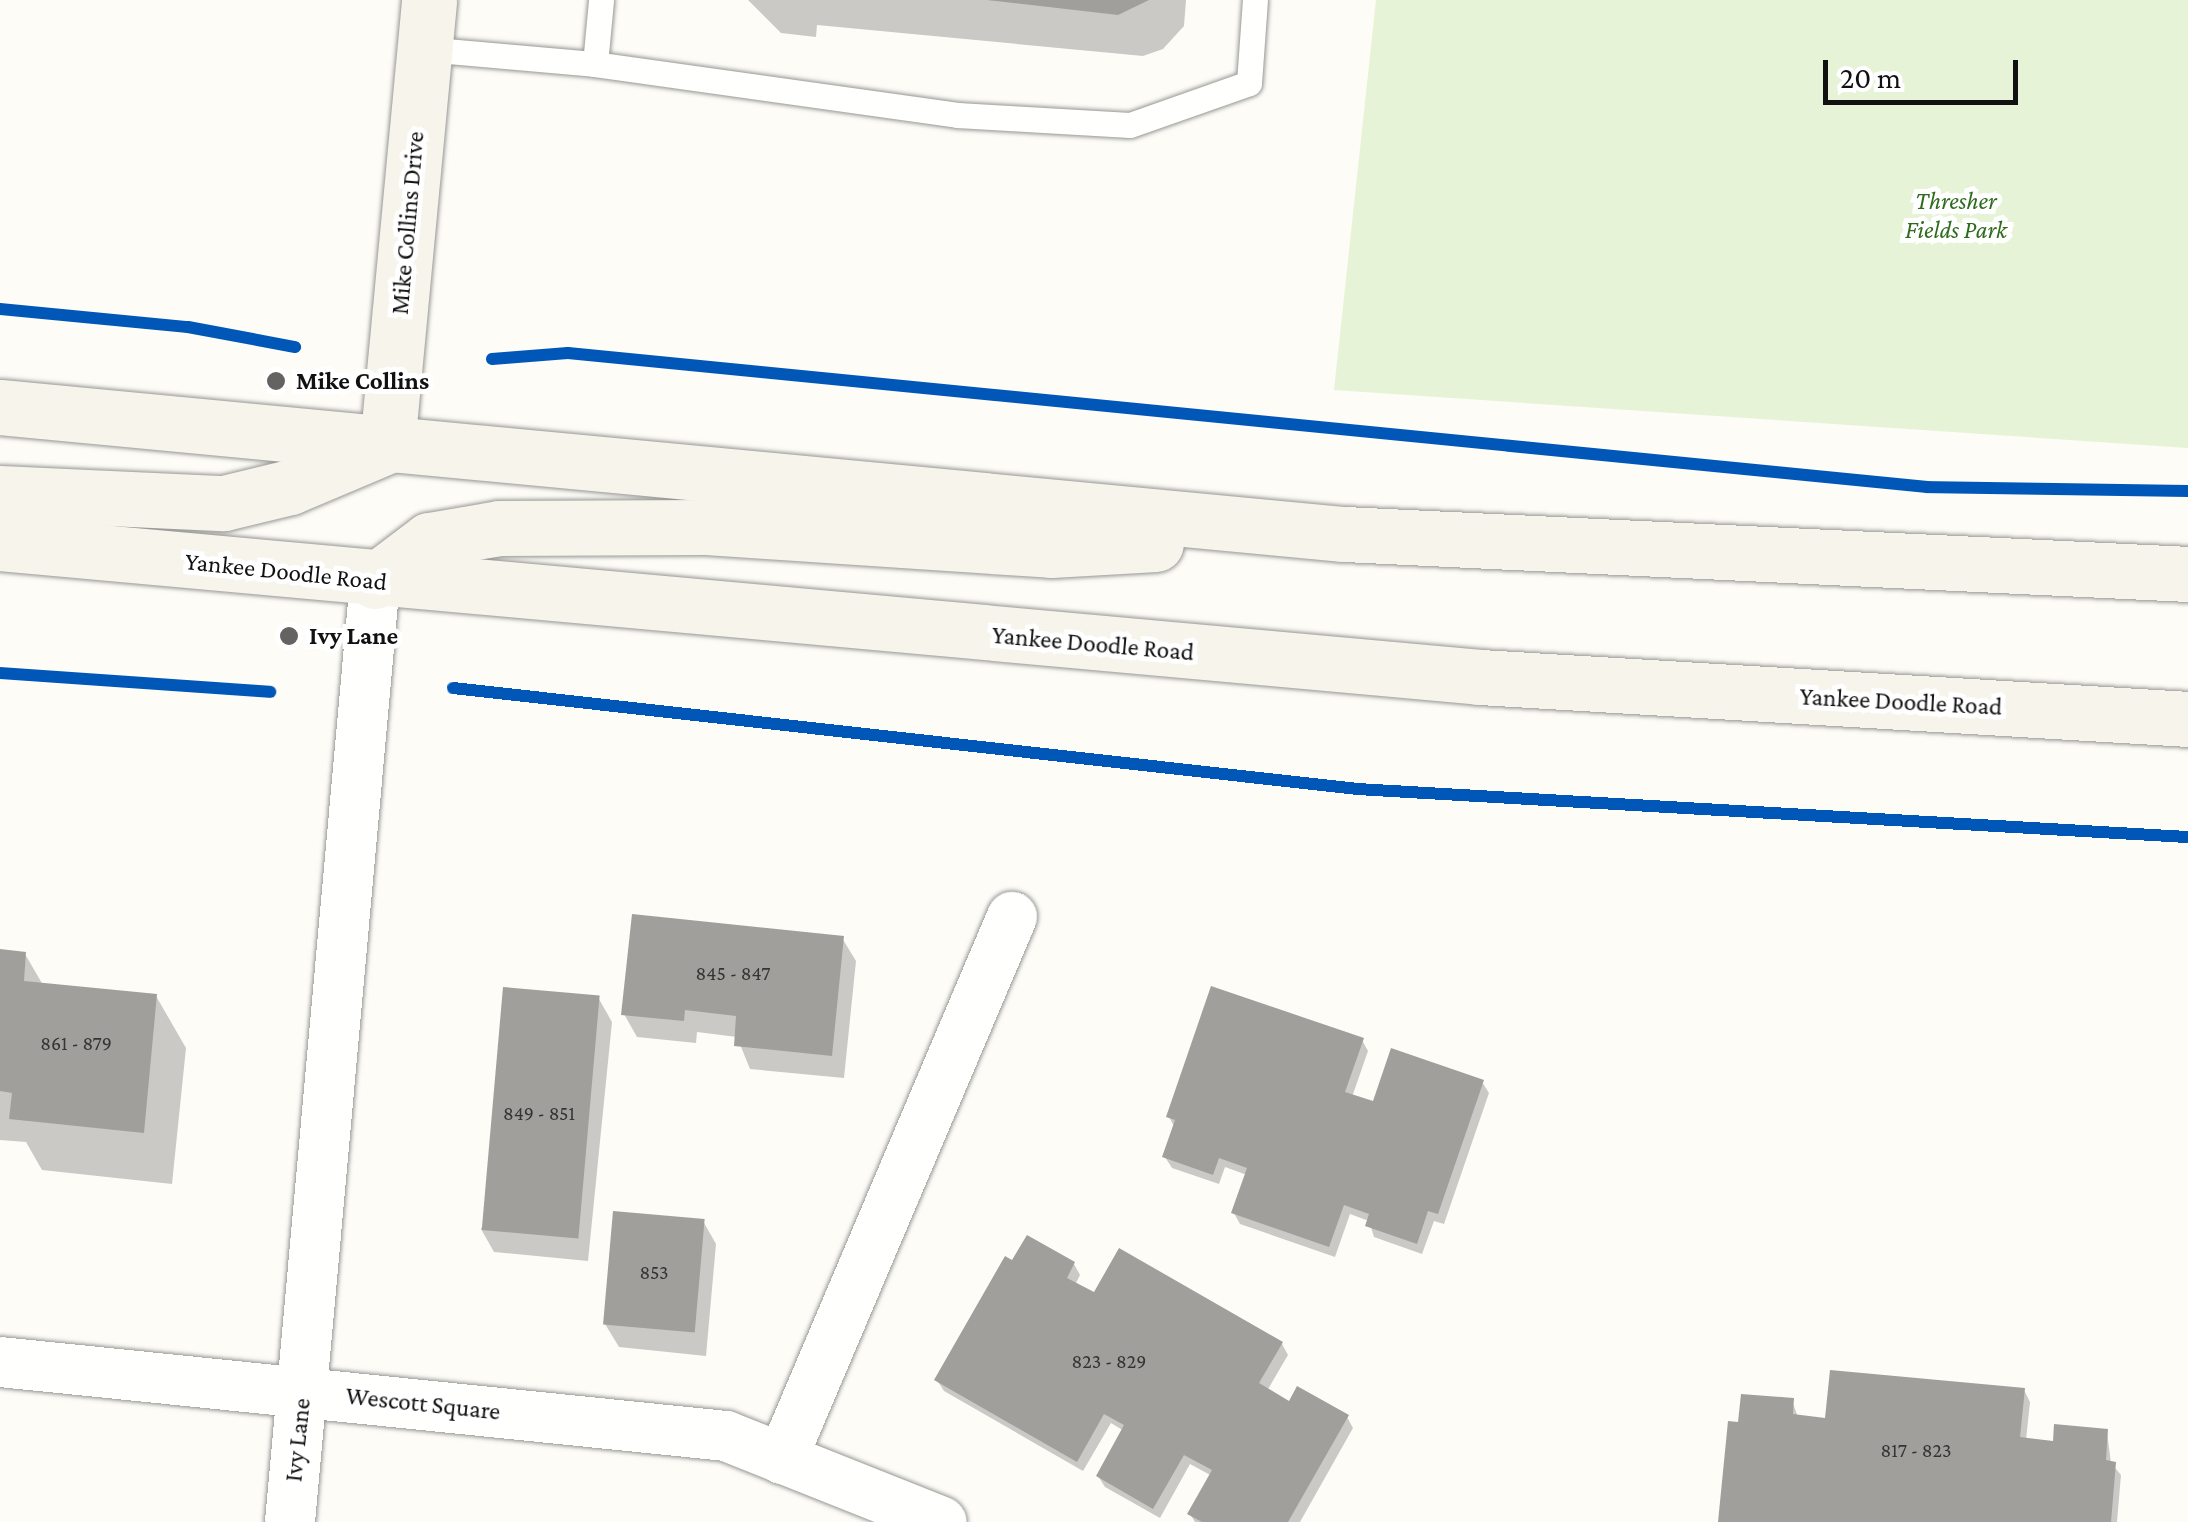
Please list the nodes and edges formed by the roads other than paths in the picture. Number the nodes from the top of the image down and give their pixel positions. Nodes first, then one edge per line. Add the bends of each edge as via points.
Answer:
1 (601, 0) edge
2 (1255, 0) edge
3 (427, 25) edge
4 (594, 64) junction
5 (0, 407) edge
6 (388, 446) junction
7 (0, 493) edge
8 (1344, 534) junction
9 (0, 543) edge
10 (2188, 574) edge
11 (375, 582) junction
12 (2188, 719) edge
13 (1012, 918) dead end
14 (0, 1362) edge
15 (302, 1392) junction
16 (782, 1459) junction
17 (290, 1522) edge
18 (942, 1522) edge

1 - 4 lane
2 - 4 lane via 1250,83 1130,126 957,115
3 - 4 lane
3 - 6 main road, Mike Collins Drive
5 - 6 main road
6 - 7 main road via 290,486 224,502
6 - 8 main road
8 - 10 main road
8 - 11 main road via 1051,550 706,527 499,528 429,540
9 - 11 main road, Yankee Doodle Road
11 - 12 main road, Yankee Doodle Road via 1480,677
11 - 15 street, Ivy Lane
13 - 16 street
14 - 15 street, Wescott Square
15 - 16 street, Wescott Square via 726,1436
15 - 17 street, Ivy Lane
16 - 18 street, Wescott Square

